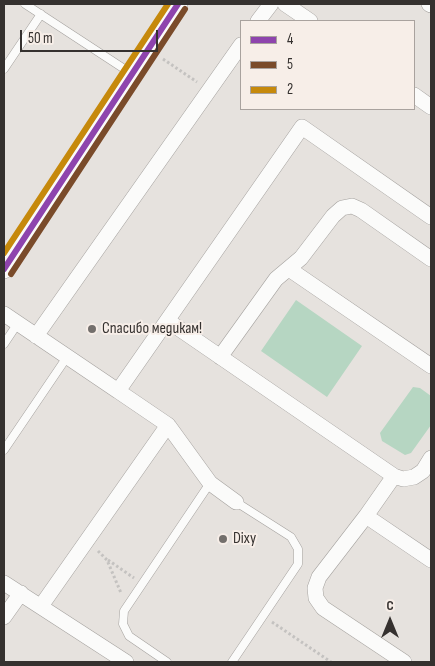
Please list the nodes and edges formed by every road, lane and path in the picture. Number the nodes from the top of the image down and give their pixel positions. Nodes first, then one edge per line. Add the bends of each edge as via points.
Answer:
1 (25, 4) edge
2 (178, 4) edge
3 (271, 4) edge
4 (285, 4) edge
5 (41, 14) junction
6 (259, 20) edge
7 (309, 20) edge
8 (240, 46) edge
9 (163, 58) dead end
10 (4, 69) edge
11 (132, 74) junction
12 (209, 90) junction
13 (415, 96) edge
14 (431, 107) edge
15 (431, 217) edge
16 (431, 259) edge
17 (4, 269) edge
18 (288, 269) junction
19 (4, 314) edge
20 (168, 321) junction
21 (18, 324) junction
22 (36, 336) junction
23 (4, 344) edge
24 (67, 357) junction
25 (220, 357) junction
26 (431, 366) edge
27 (118, 391) junction
28 (168, 425) junction
29 (4, 450) edge
30 (431, 458) edge
31 (394, 476) junction
32 (210, 483) junction
33 (236, 502) joint
34 (366, 516) junction
35 (87, 540) junction
36 (108, 560) junction
37 (431, 560) edge
38 (4, 583) edge
39 (142, 584) junction
40 (21, 593) junction
41 (41, 606) junction
42 (127, 607) junction
43 (263, 616) junction
44 (4, 617) edge
45 (126, 662) edge
46 (167, 662) edge
47 (232, 662) edge
48 (329, 662) edge
49 (404, 662) edge

1 - 5 lane
2 - 11 street
3 - 6 street
4 - 7 street
5 - 10 lane
5 - 11 lane
8 - 12 street
9 - 12 path
11 - 17 street
12 - 22 street
13 - 14 street
15 - 20 street via 302,127
16 - 18 street via 352,206 342,208 333,216 301,258
18 - 25 street via 276,279
18 - 26 street
19 - 21 street
20 - 25 street
20 - 27 street
21 - 22 street
21 - 23 lane
22 - 24 street
24 - 27 street
24 - 29 lane
25 - 31 street
27 - 28 street
28 - 32 street
28 - 35 street
30 - 31 street via 423,471 414,477 403,480
31 - 34 street
32 - 33 street
32 - 39 lane
33 - 43 lane via 291,537 298,549 298,564
34 - 37 street
34 - 49 street via 319,577 316,598 323,608
35 - 36 path
35 - 41 street
36 - 39 path
36 - 42 path
38 - 40 street
39 - 42 lane
40 - 41 street
40 - 44 street
41 - 45 street
42 - 46 lane via 123,624 129,636
43 - 47 lane
43 - 48 path

